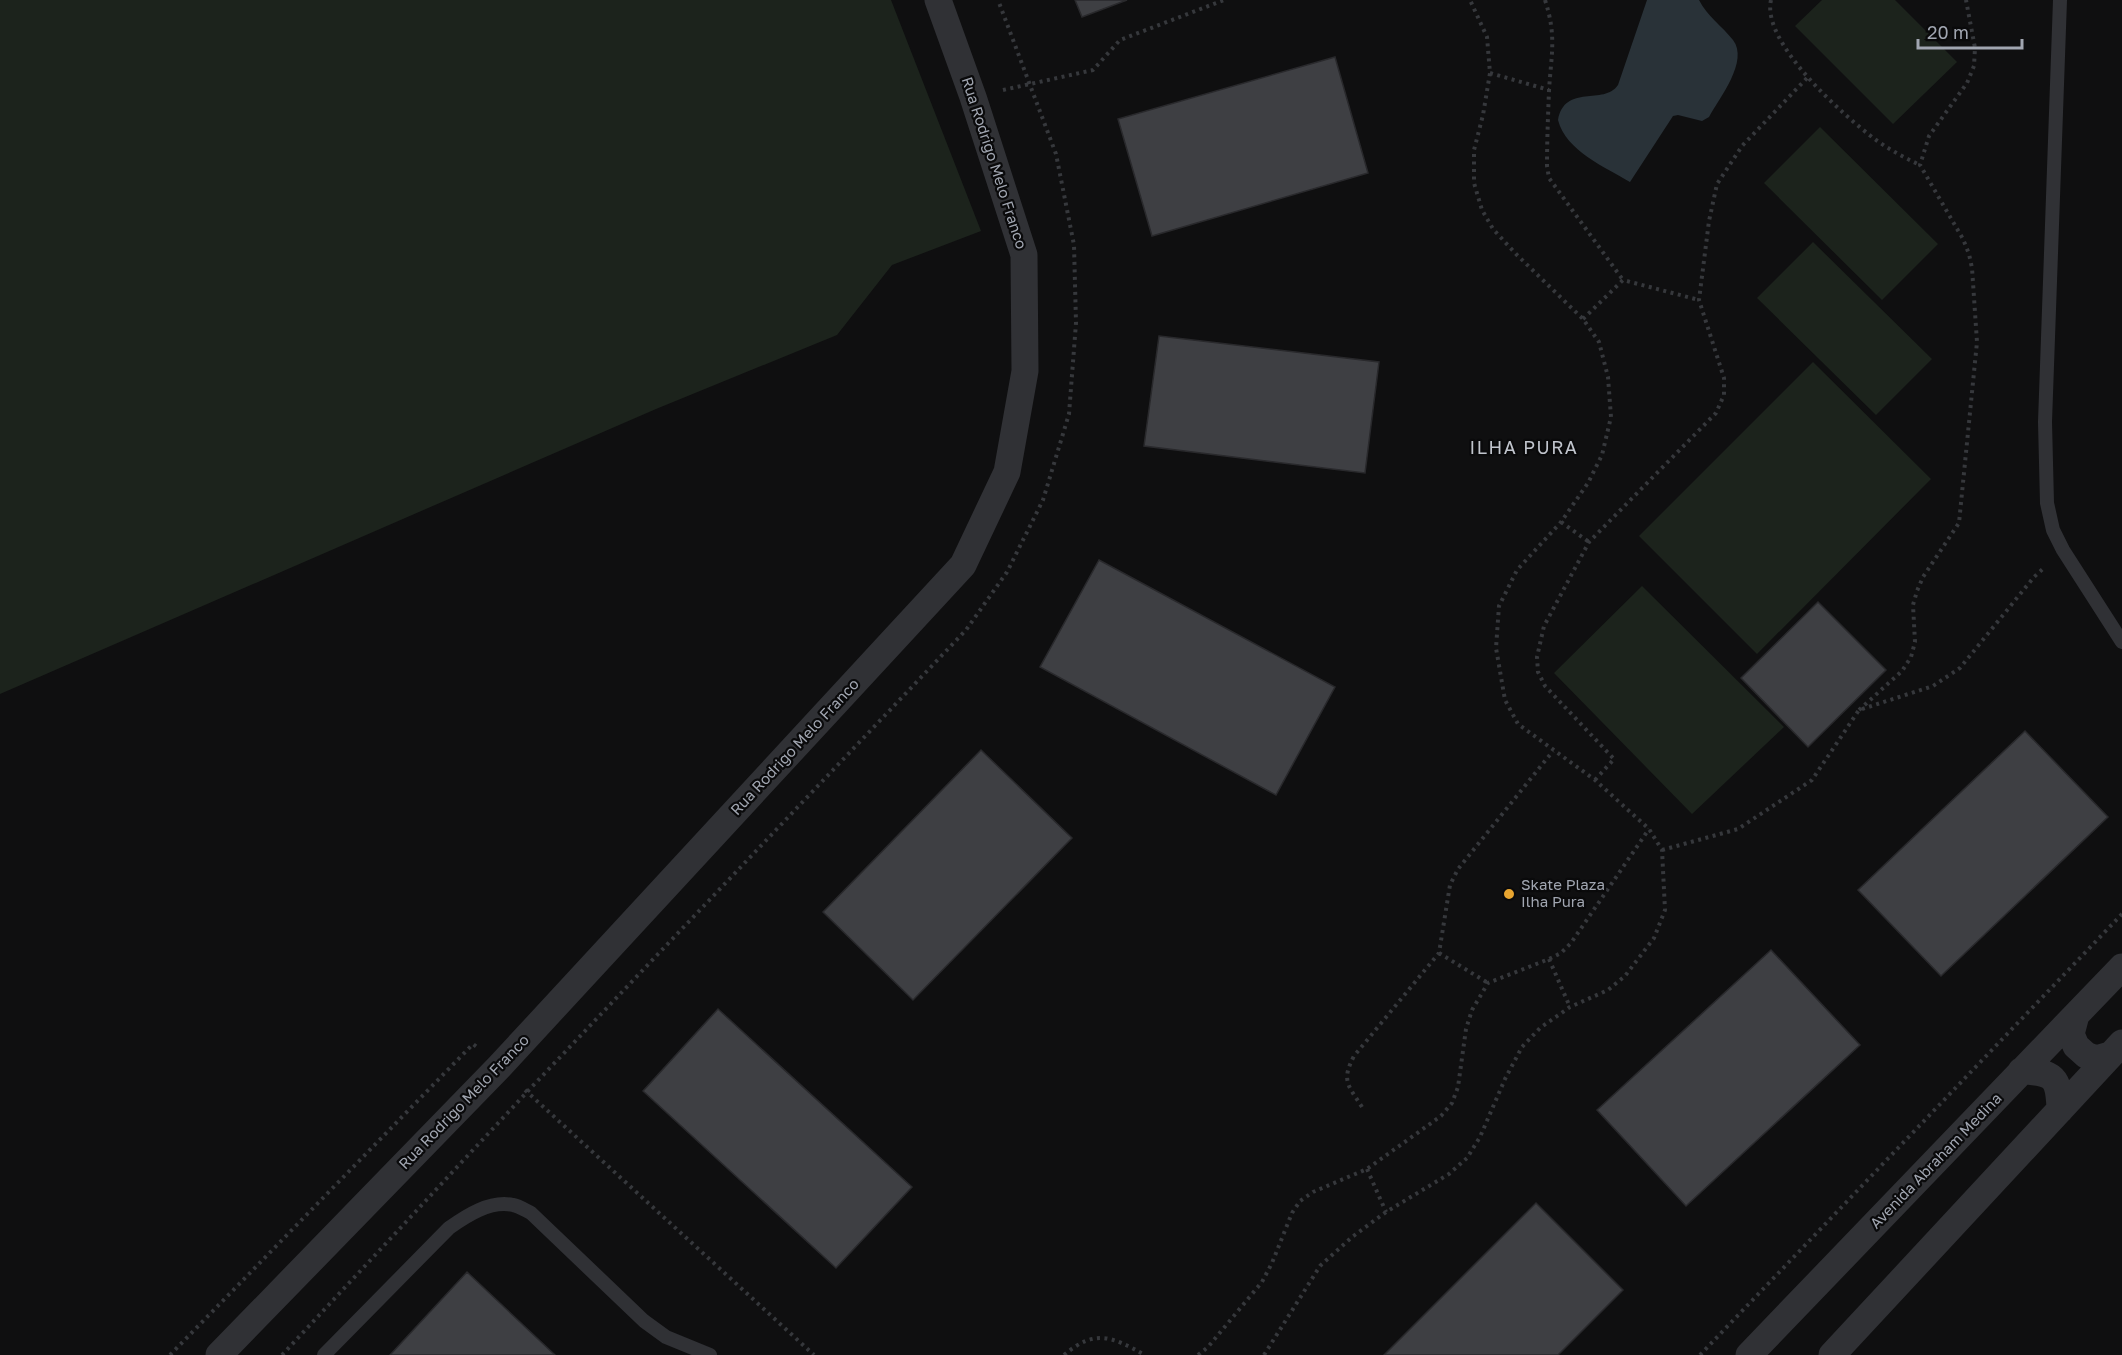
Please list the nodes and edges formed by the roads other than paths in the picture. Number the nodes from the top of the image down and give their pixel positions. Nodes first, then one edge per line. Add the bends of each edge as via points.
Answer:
1 (938, 0) edge
2 (2060, 0) edge
3 (2122, 642) edge
4 (2122, 967) edge
5 (2076, 1015) junction
6 (2116, 1049) edge
7 (2022, 1071) junction
8 (2060, 1110) junction
9 (219, 1355) edge
10 (324, 1355) edge
11 (710, 1355) edge
12 (1749, 1355) edge
13 (1832, 1355) edge

1 - 9 street, Rua Rodrigo Melo Franco via 1024,255 1025,371 1007,472 963,565 499,1066
2 - 3 lane via 2046,422 2047,504 2063,550
4 - 5 street, Avenida Abraham Medina
5 - 6 street via 2071,1034 2086,1055 2096,1059
5 - 7 street, Avenida Abraham Medina
6 - 8 street
7 - 8 street via 2047,1074 2056,1080
7 - 12 street, Avenida Abraham Medina
8 - 13 street
10 - 11 lane via 449,1228 469,1214 490,1206 512,1204 531,1213 644,1321 666,1337

